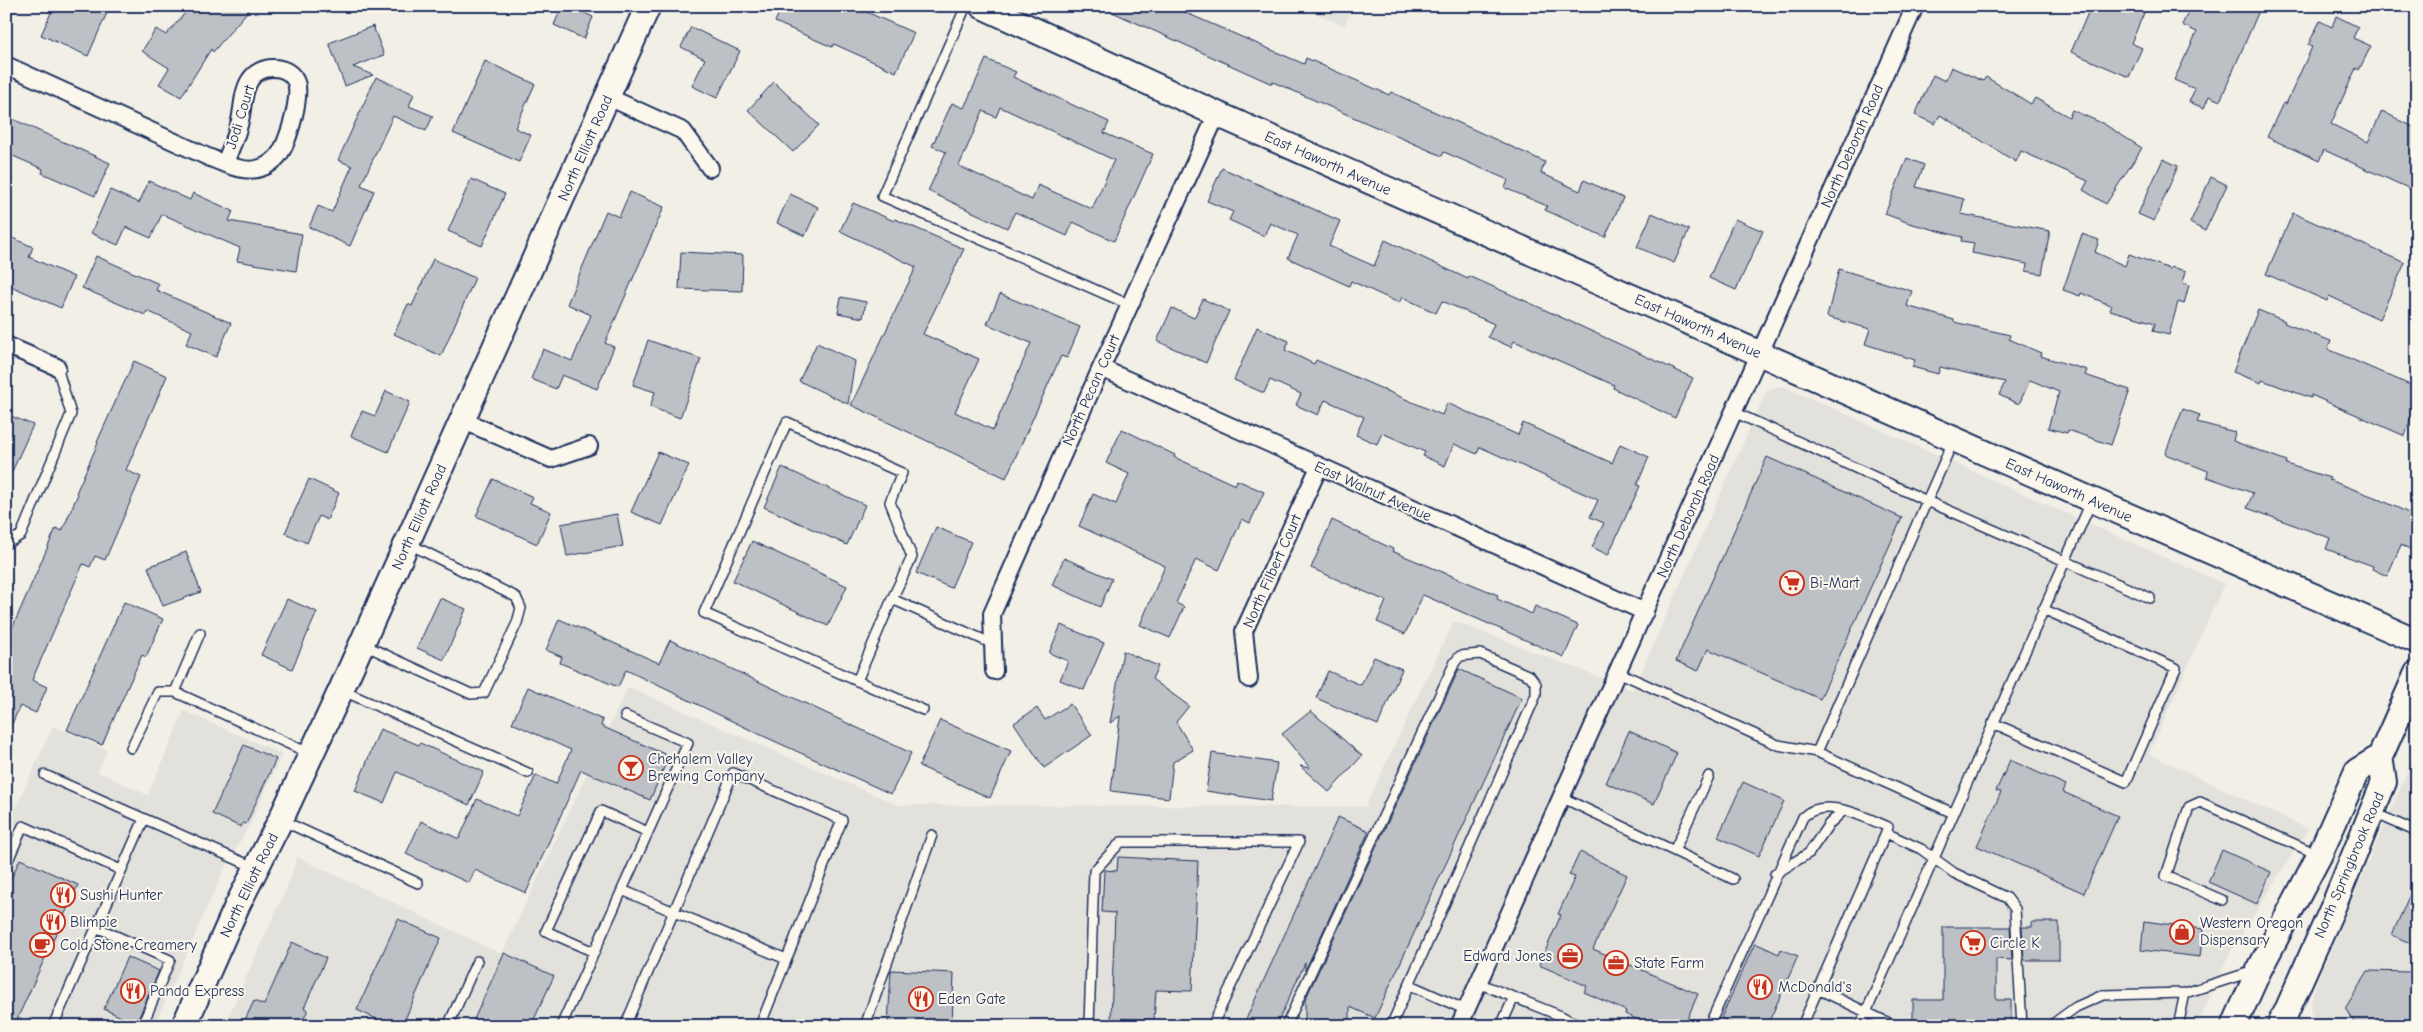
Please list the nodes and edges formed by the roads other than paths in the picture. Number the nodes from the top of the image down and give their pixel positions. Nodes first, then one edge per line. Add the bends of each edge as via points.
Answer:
1 (648, 6) edge
2 (966, 6) edge
3 (982, 6) edge
4 (1915, 6) edge
5 (6, 65) edge
6 (608, 97) junction
7 (1217, 114) junction
8 (225, 164) junction
9 (710, 168) dead end
10 (1130, 305) junction
11 (6, 345) edge
12 (1760, 353) junction
13 (56, 368) joint
14 (1101, 368) junction
15 (1734, 412) junction
16 (462, 420) junction
17 (1954, 439) junction
18 (589, 446) dead end
19 (1319, 467) junction
20 (1927, 500) junction
21 (2092, 500) junction
22 (407, 543) junction
23 (6, 544) edge
24 (2064, 562) junction
25 (2150, 598) dead end
26 (892, 599) junction
27 (2043, 609) junction
28 (1645, 612) junction
29 (200, 633) dead end
30 (2417, 641) edge
31 (362, 644) junction
32 (993, 644) junction
33 (994, 671) dead end
34 (1618, 672) junction
35 (2417, 673) edge
36 (1249, 680) dead end
37 (857, 681) junction
38 (341, 690) junction
39 (175, 692) junction
40 (923, 710) dead end
41 (625, 716) dead end
42 (1992, 724) junction
43 (131, 748) dead end
44 (1818, 752) junction
45 (312, 754) junction
46 (2380, 757) junction
47 (528, 773) dead end
48 (45, 776) dead end
49 (1709, 776) dead end
50 (1561, 798) junction
51 (1843, 811) junction
52 (2372, 812) junction
53 (1953, 813) junction
54 (144, 819) junction
55 (281, 820) junction
56 (648, 832) junction
57 (2417, 832) edge
58 (1886, 833) junction
59 (932, 835) dead end
60 (1674, 851) junction
61 (2319, 856) junction
62 (1934, 858) junction
63 (6, 865) edge
64 (256, 868) junction
65 (121, 870) junction
66 (1775, 874) junction
67 (1733, 879) dead end
68 (418, 883) dead end
69 (622, 890) junction
70 (2222, 900) dead end
71 (674, 912) junction
72 (96, 927) junction
73 (594, 952) junction
74 (786, 959) junction
75 (476, 961) dead end
76 (2259, 970) junction
77 (1478, 983) junction
78 (1410, 985) junction
79 (1818, 989) junction
80 (2185, 993) junction
81 (1514, 997) junction
82 (1466, 1010) junction
83 (1866, 1012) junction
84 (1561, 1016) junction
85 (2282, 1024) edge
86 (53, 1026) edge
87 (142, 1026) edge
88 (184, 1026) edge
89 (448, 1026) edge
90 (561, 1026) edge
91 (625, 1026) edge
92 (760, 1026) edge
93 (865, 1026) edge
94 (1089, 1026) edge
95 (1212, 1026) edge
96 (1286, 1026) edge
97 (1391, 1026) edge
98 (1459, 1026) edge
99 (1501, 1026) edge
100 (1560, 1026) edge
101 (1580, 1026) edge
102 (1708, 1026) edge
103 (1802, 1026) edge
104 (1860, 1026) edge
105 (1895, 1026) edge
106 (2022, 1026) edge
107 (2050, 1026) edge
108 (2178, 1026) edge
109 (2234, 1026) edge

1 - 6 street, North Elliott Road
2 - 10 lane via 882,196
3 - 7 street, East Haworth Avenue
4 - 12 street, North Deborah Road
5 - 8 street, Jodi Court
6 - 9 street via 683,130
6 - 16 street, North Elliott Road
7 - 10 street, North Pecan Court
7 - 12 street, East Haworth Avenue
8 - 8 street, Jodi Court via 243,169 262,168 278,156 291,124 298,93 295,80 286,70 259,71 249,80
10 - 14 street, North Pecan Court
11 - 13 street
12 - 15 street, North Deborah Road
12 - 17 street, East Haworth Avenue
13 - 23 lane via 71,414 20,535
14 - 19 street, East Walnut Avenue
14 - 32 street, North Pecan Court via 992,614
15 - 20 lane
15 - 28 street, North Deborah Road
16 - 18 street via 552,459
16 - 22 street, North Elliott Road
17 - 20 lane
17 - 21 street, East Haworth Avenue
19 - 28 street, East Walnut Avenue
19 - 36 street, North Filbert Court via 1244,631
20 - 24 lane
20 - 44 lane
21 - 24 lane
21 - 30 street, East Haworth Avenue
22 - 31 street, North Elliott Road
22 - 31 lane via 516,597 521,608 517,623 484,693 472,694
24 - 25 lane
24 - 27 lane
26 - 32 lane
26 - 37 lane
26 - 37 lane via 912,557 890,502 902,473 787,422 704,613
27 - 42 lane
27 - 42 lane via 2176,668 2126,782
28 - 34 street, North Deborah Road
29 - 39 lane
31 - 38 street, North Elliott Road
32 - 33 street, North Pecan Court
34 - 44 lane via 1778,745
34 - 50 street, North Deborah Road
35 - 46 street
37 - 40 lane
38 - 45 street, North Elliott Road
38 - 47 lane
39 - 43 lane via 158,692
39 - 45 lane
41 - 56 lane via 688,743
42 - 53 lane
44 - 53 lane
45 - 55 street, North Elliott Road
46 - 52 street, North Springbrook Road via 2384,782
46 - 61 street, North Springbrook Road via 2357,770
48 - 54 lane
49 - 60 lane
50 - 60 lane
50 - 77 street, North Deborah Road
51 - 58 lane via 1861,814 1888,827
51 - 66 lane via 1829,824 1809,853
51 - 66 lane via 1821,807 1806,813
52 - 57 lane
52 - 85 street, North Springbrook Road
53 - 62 lane
54 - 64 lane
54 - 65 lane
55 - 64 street, North Elliott Road
55 - 68 lane
56 - 69 lane
56 - 73 lane via 601,811 546,931
58 - 62 lane
58 - 79 lane
59 - 93 lane
60 - 67 lane
61 - 70 lane via 2200,802 2189,807 2166,876
61 - 76 street, North Springbrook Road
62 - 83 lane
62 - 106 lane via 1954,873 2007,898 2015,908
63 - 65 lane via 24,826
64 - 88 street, North Elliott Road
65 - 72 lane
66 - 102 lane
69 - 71 lane
69 - 73 lane
71 - 74 lane
71 - 74 lane via 733,773 842,820
71 - 91 lane
72 - 86 lane
72 - 87 lane via 170,960
73 - 90 lane
74 - 92 lane
75 - 89 lane
76 - 80 lane
76 - 109 street, North Springbrook Road
77 - 81 lane
77 - 82 street, North Deborah Road
78 - 82 lane
78 - 96 lane via 1536,695 1536,684 1530,676 1480,654 1460,656 1454,662
78 - 97 lane
79 - 83 lane
79 - 103 lane
80 - 107 lane via 2103,995 2076,1007
80 - 108 lane
81 - 84 lane
81 - 99 lane
82 - 98 street, North Deborah Road
83 - 104 lane
83 - 105 lane
84 - 100 lane
84 - 101 lane
94 - 95 lane via 1094,871 1121,842 1299,842

